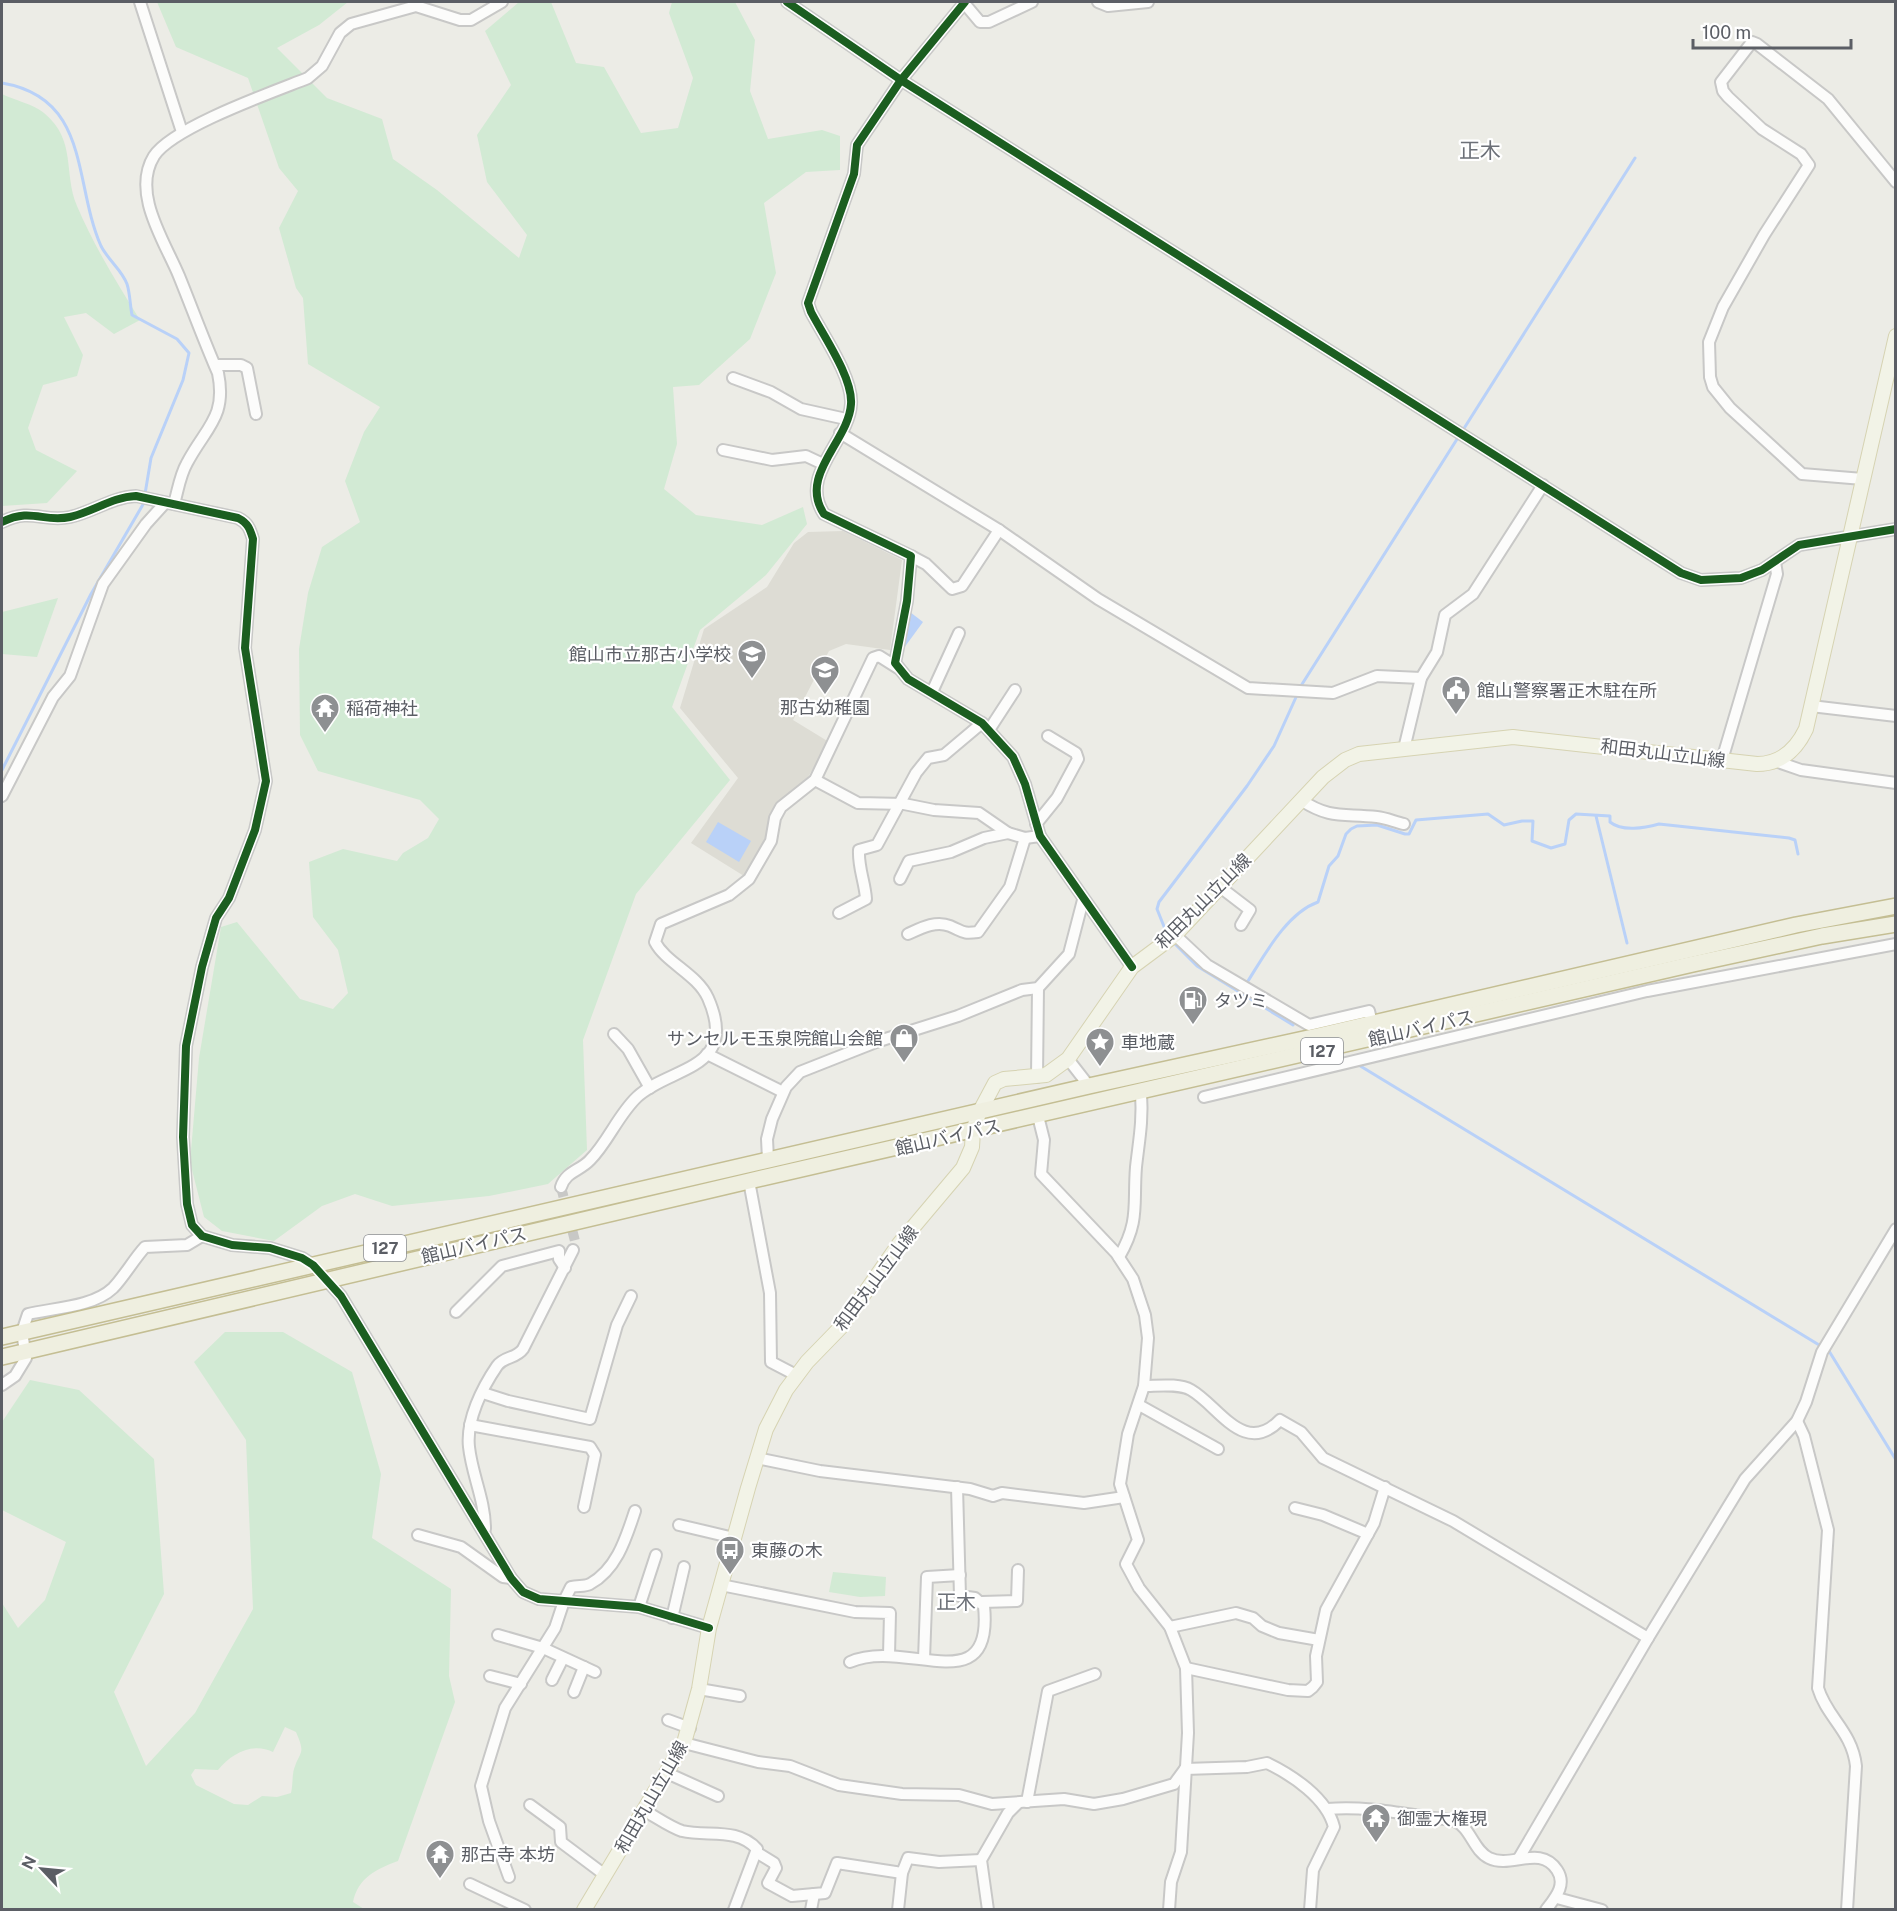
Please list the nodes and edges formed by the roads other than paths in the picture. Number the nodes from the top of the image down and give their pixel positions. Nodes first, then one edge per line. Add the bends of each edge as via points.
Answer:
1 (140, 2) edge
2 (502, 2) edge
3 (787, 2) edge
4 (964, 2) edge
5 (1032, 2) edge
6 (1098, 2) edge
7 (1148, 2) edge
8 (415, 4) edge
9 (901, 80) junction
10 (182, 132) junction
11 (1896, 182) edge
12 (1896, 336) edge
13 (215, 365) junction
14 (733, 378) dead end
15 (256, 414) dead end
16 (846, 419) junction
17 (840, 433) junction
18 (723, 450) dead end
19 (823, 464) junction
20 (1863, 479) junction
21 (1543, 485) junction
22 (170, 503) junction
23 (2, 522) edge
24 (999, 530) junction
25 (1896, 530) edge
26 (1850, 537) junction
27 (911, 556) junction
28 (1775, 562) junction
29 (959, 633) dead end
30 (898, 668) junction
31 (1421, 678) junction
32 (1015, 690) dead end
33 (932, 693) junction
34 (1811, 706) junction
35 (1896, 716) edge
36 (986, 726) junction
37 (1048, 736) dead end
38 (1404, 749) junction
39 (1722, 760) junction
40 (1778, 762) junction
41 (814, 780) junction
42 (1896, 783) edge
43 (2, 796) edge
44 (1301, 801) junction
45 (900, 804) junction
46 (1036, 824) junction
47 (1404, 824) dead end
48 (1008, 833) junction
49 (1040, 836) junction
50 (1025, 838) junction
51 (900, 879) dead end
52 (1220, 887) junction
53 (1083, 900) junction
54 (1896, 906) edge
55 (839, 913) dead end
56 (1242, 924) dead end
57 (1896, 924) edge
58 (908, 934) dead end
59 (1174, 935) junction
60 (1896, 944) edge
61 (1132, 967) junction
62 (1038, 988) junction
63 (1372, 1023) junction
64 (614, 1034) dead end
65 (707, 1054) junction
66 (1068, 1059) junction
67 (1037, 1077) junction
68 (1089, 1086) junction
69 (650, 1088) junction
70 (783, 1092) junction
71 (1141, 1093) junction
72 (1204, 1097) dead end
73 (979, 1113) junction
74 (1038, 1116) junction
75 (973, 1131) junction
76 (768, 1160) junction
77 (749, 1182) junction
78 (561, 1187) dead end
79 (1896, 1229) edge
80 (202, 1236) junction
81 (573, 1250) tunnel mouth
82 (1119, 1257) junction
83 (313, 1265) junction
84 (565, 1268) junction
85 (328, 1280) junction
86 (631, 1296) dead end
87 (456, 1312) dead end
88 (22, 1332) junction
89 (2, 1337) edge
90 (26, 1352) junction
91 (2, 1357) edge
92 (796, 1375) junction
93 (2, 1384) edge
94 (1144, 1386) junction
95 (483, 1393) junction
96 (1139, 1406) junction
97 (1797, 1421) junction
98 (470, 1425) junction
99 (1218, 1449) dead end
100 (757, 1458) junction
101 (957, 1487) junction
102 (1384, 1487) junction
103 (1124, 1497) junction
104 (584, 1507) dead end
105 (1294, 1508) dead end
106 (635, 1511) dead end
107 (679, 1524) dead end
108 (485, 1532) junction
109 (1368, 1534) junction
110 (418, 1535) dead end
111 (734, 1538) junction
112 (656, 1555) dead end
113 (684, 1567) dead end
114 (1018, 1570) dead end
115 (960, 1575) junction
116 (512, 1578) junction
117 (721, 1585) junction
118 (564, 1601) junction
119 (982, 1602) junction
120 (639, 1607) junction
121 (672, 1618) junction
122 (1170, 1627) junction
123 (709, 1628) junction
124 (498, 1635) dead end
125 (1648, 1638) junction
126 (1319, 1640) junction
127 (543, 1648) junction
128 (889, 1655) junction
129 (563, 1658) junction
130 (924, 1659) junction
131 (850, 1662) dead end
132 (584, 1667) junction
133 (1186, 1668) junction
134 (595, 1672) dead end
135 (1095, 1674) dead end
136 (490, 1676) dead end
137 (552, 1680) dead end
138 (521, 1684) junction
139 (699, 1689) junction
140 (574, 1692) dead end
141 (740, 1696) dead end
142 (669, 1720) dead end
143 (690, 1728) junction
144 (684, 1743) junction
145 (1185, 1769) junction
146 (668, 1773) junction
147 (718, 1796) dead end
148 (1022, 1803) junction
149 (530, 1805) dead end
150 (1327, 1809) junction
151 (645, 1811) junction
152 (756, 1852) junction
153 (1519, 1858) junction
154 (981, 1860) junction
155 (902, 1873) junction
156 (605, 1875) junction
157 (509, 1877) dead end
158 (471, 1884) dead end
159 (814, 1894) junction
160 (1557, 1898) junction
161 (525, 1910) edge
162 (584, 1910) edge
163 (734, 1910) edge
164 (812, 1910) edge
165 (898, 1910) edge
166 (988, 1910) edge
167 (1169, 1910) edge
168 (1310, 1910) edge
169 (1546, 1910) edge
170 (1602, 1910) edge
171 (1847, 1910) edge

1 - 10 street
2 - 8 street via 471,20 460,20
3 - 9 street
4 - 5 street via 980,22 989,22
4 - 9 street
6 - 7 street via 1108,6
8 - 10 street via 351,24 340,33 322,66 308,78
9 - 16 street via 857,145 854,174 808,303 842,369 851,404
9 - 21 street
10 - 13 street via 154,155 148,171 148,196 154,224
11 - 20 street via 1828,99 1757,44 1752,42 1721,82 1723,91 1736,105 1775,139 1801,154 1809,165 1724,307 1709,342 1713,387 1730,408 1802,474
12 - 20 main road
13 - 15 street via 247,368
13 - 22 street via 223,394 219,410 187,463
14 - 16 street via 801,409
16 - 17 street
17 - 19 street
17 - 24 street
18 - 19 street via 772,460 806,456
19 - 27 street via 817,504 824,514
20 - 26 main road
21 - 28 street via 1669,566 1701,580 1742,578
21 - 31 street via 1473,594 1445,615 1437,652
22 - 23 street via 123,497 71,517 29,514
22 - 43 street via 146,524 103,584 70,676 53,697
22 - 80 street via 238,519 250,529 253,539 245,648 266,781 255,830 229,898 216,918 186,1046 183,1137 188,1204 192,1225
24 - 27 street via 962,586 952,589 926,564
24 - 31 street via 1098,598 1248,688 1333,693 1377,676
25 - 26 street
26 - 28 street via 1799,545
26 - 34 main road
27 - 30 street via 895,663
28 - 39 street via 1778,574
29 - 33 street
30 - 33 street
30 - 41 street via 879,656 873,658
31 - 38 street
32 - 36 street
33 - 36 street
34 - 35 street
34 - 40 main road via 1801,740
36 - 45 street via 944,755 928,758
36 - 46 street via 1013,757
37 - 46 street via 1076,753 1078,759 1057,798
38 - 39 main road, 和田丸山立山線 via 1520,737
38 - 44 main road, 和田丸山立山線 via 1359,754 1346,760
39 - 40 main road, 和田丸山立山線
40 - 42 street via 1801,770
41 - 45 street via 858,803
41 - 65 street via 781,807 771,841 749,879 729,895 661,924 657,931 658,947 680,965 706,996 713,1013 715,1029
44 - 47 street via 1324,813 1379,817
44 - 52 main road, 和田丸山立山線
45 - 48 street via 979,813
45 - 55 street via 877,845 859,850 858,867 866,886 866,899
46 - 49 street
48 - 50 street
48 - 51 street via 909,861
49 - 50 street
49 - 53 street
50 - 58 street via 1010,887 978,932 963,934 949,925 927,924
52 - 56 street via 1250,910
52 - 59 main road, 和田丸山立山線
53 - 61 street
53 - 62 street via 1069,954
54 - 63 highway, 館山バイパス / 127 via 1786,927
57 - 71 highway, 館山バイパス / 127 via 1693,964
59 - 61 main road, 和田丸山立山線
59 - 63 street via 1207,965 1310,1026 1369,1011
60 - 72 street via 1647,991
61 - 66 main road, 和田丸山立山線
62 - 67 street
62 - 70 street via 1022,990 800,1072
63 - 68 highway, 館山バイパス / 127
64 - 69 street via 628,1049
65 - 69 street via 694,1067
65 - 70 street
66 - 67 main road, 和田丸山立山線 via 1046,1076
66 - 68 street
67 - 73 main road, 和田丸山立山線 via 994,1083
68 - 73 highway, 館山バイパス / 127
69 - 78 street via 628,1106 590,1160 564,1178
70 - 76 street via 767,1139
71 - 74 highway, 館山バイパス / 127
71 - 82 street via 1143,1124 1137,1154 1136,1207 1133,1228
73 - 75 main road, 和田丸山立山線
73 - 76 highway, 館山バイパス / 127
74 - 75 highway, 館山バイパス / 127
74 - 82 street via 1044,1140 1041,1174
75 - 77 highway, 館山バイパス / 127
75 - 92 main road, 和田丸山立山線 via 972,1147 963,1168 890,1256 841,1327
76 - 83 highway, 館山バイパス / 127
77 - 85 highway, 館山バイパス / 127
77 - 92 street via 770,1293 771,1362
79 - 97 street via 1824,1349
80 - 83 street via 232,1245 285,1252
80 - 88 street via 187,1245 145,1247 131,1260 113,1288 93,1300 28,1314
81 - 84 street
82 - 94 street via 1133,1279 1145,1315 1148,1338
83 - 85 street
83 - 88 highway, 館山バイパス / 127
84 - 87 street via 559,1251 502,1266
84 - 95 street via 523,1349 497,1365
85 - 90 highway, 館山バイパス / 127
85 - 108 street
86 - 95 street via 617,1325 590,1419
88 - 89 highway, 館山バイパス / 127
88 - 90 street
90 - 91 highway, 館山バイパス / 127
90 - 93 street via 21,1369
92 - 100 main road, 和田丸山立山線 via 776,1407
94 - 96 street
94 - 102 street via 1192,1390 1228,1423 1243,1430 1263,1432 1280,1420 1301,1432 1323,1458
95 - 98 street
96 - 99 street
96 - 103 street via 1123,1458 1120,1484
97 - 125 street via 1745,1479
97 - 171 street via 1828,1530 1818,1688 1854,1749 1856,1766
98 - 104 street via 590,1447 595,1455
98 - 108 street via 469,1449
100 - 101 street via 820,1471
100 - 111 main road, 和田丸山立山線
101 - 103 street via 993,1496 1002,1493 1084,1503
101 - 115 street
102 - 109 street via 1377,1517
102 - 125 street via 1453,1521
103 - 122 street via 1138,1540 1126,1564 1139,1588
105 - 109 street via 1323,1515
106 - 118 street via 624,1543 609,1569 590,1584 572,1587
107 - 111 street
108 - 116 street
109 - 126 street via 1326,1610
110 - 116 street via 461,1547 503,1577
111 - 117 main road, 和田丸山立山線
112 - 120 street
113 - 121 street
114 - 119 street via 1017,1601
115 - 119 street via 960,1596
115 - 130 street via 927,1577
116 - 118 street via 531,1596
117 - 123 main road, 和田丸山立山線
117 - 128 street via 855,1612 890,1613
118 - 120 street
118 - 127 street
119 - 130 street via 986,1637 979,1652 958,1661
120 - 121 street
121 - 123 street
122 - 126 street via 1236,1613 1279,1633
122 - 133 street
123 - 139 main road, 和田丸山立山線
124 - 127 street
125 - 153 street
126 - 133 street via 1317,1682 1308,1691
127 - 129 street
127 - 138 street
128 - 130 street
128 - 131 street via 865,1656
129 - 132 street
129 - 137 street
132 - 134 street
132 - 140 street
133 - 145 street
135 - 148 street via 1048,1691
136 - 138 street
138 - 157 street via 505,1708 481,1786
139 - 141 street
139 - 143 main road, 和田丸山立山線
142 - 143 street
143 - 144 main road, 和田丸山立山線
144 - 146 main road, 和田丸山立山線
144 - 148 street via 790,1766 839,1785 902,1794 959,1796 992,1804
145 - 148 street via 1174,1784 1123,1799 1094,1804 1065,1799
145 - 150 street via 1267,1763 1305,1787
145 - 167 street via 1181,1852 1171,1882
146 - 147 street
146 - 151 main road, 和田丸山立山線
148 - 154 street via 1008,1813
149 - 156 street via 560,1827 561,1842
150 - 153 street via 1358,1807 1456,1821 1477,1849 1490,1859 1508,1863
150 - 168 street via 1334,1827 1313,1870
151 - 152 street via 681,1830 728,1833 752,1843
151 - 156 main road, 和田丸山立山線
152 - 159 street via 776,1868 768,1883 792,1896
152 - 163 street
153 - 160 street via 1542,1858 1553,1865 1561,1878
154 - 155 street via 939,1862 908,1858
154 - 166 street
155 - 159 street via 837,1863 825,1893
155 - 165 street
156 - 162 main road, 和田丸山立山線
158 - 161 street
159 - 164 street
160 - 169 street
160 - 170 street

